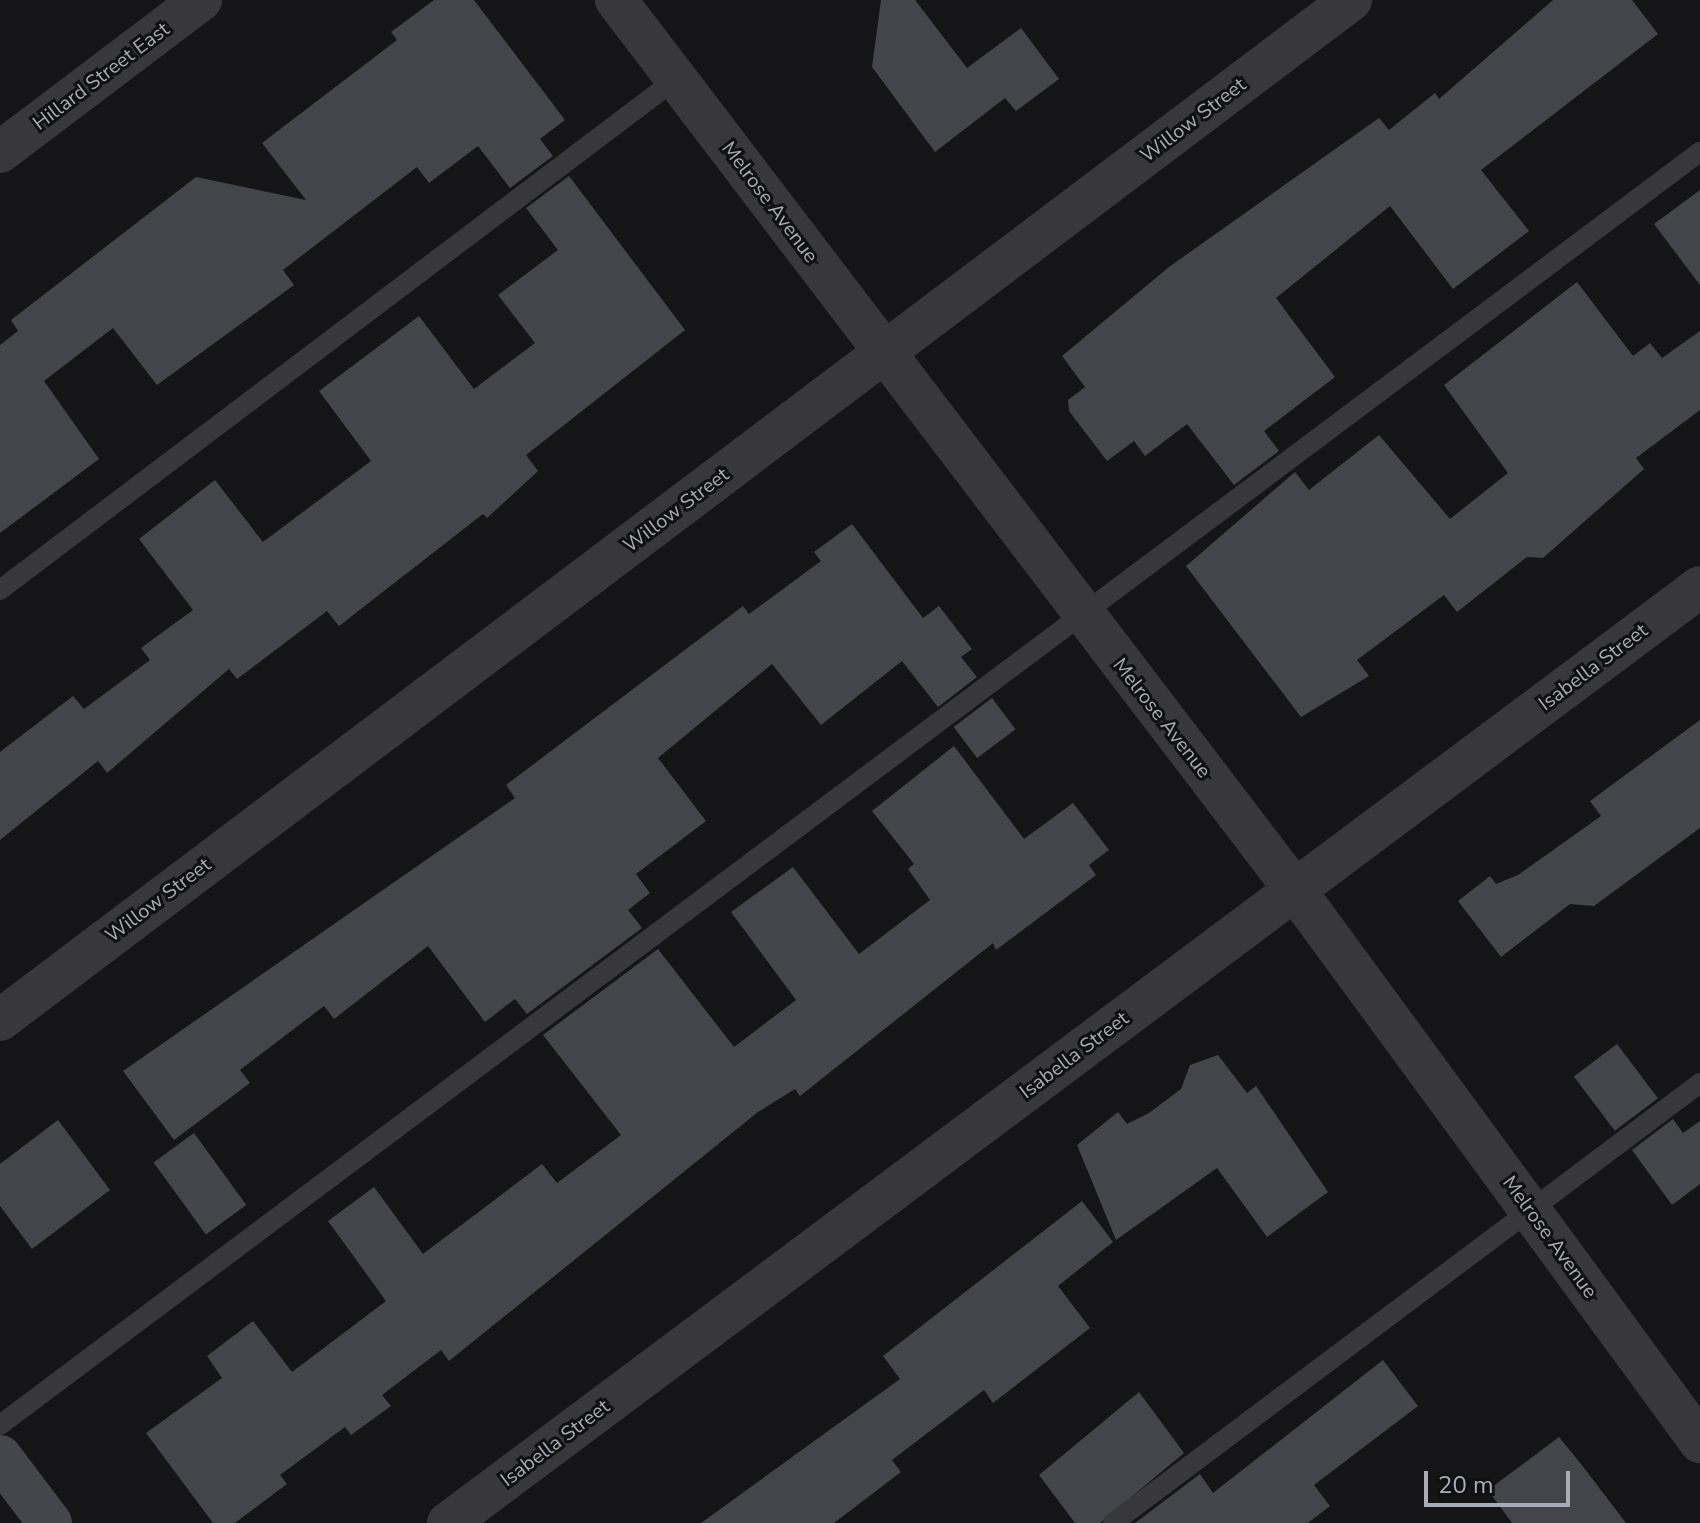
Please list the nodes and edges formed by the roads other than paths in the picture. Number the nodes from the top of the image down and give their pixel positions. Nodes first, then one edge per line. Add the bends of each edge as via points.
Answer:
1 (201, 0) edge
2 (616, 0) edge
3 (1351, 0) edge
4 (676, 79) junction
5 (0, 152) edge
6 (1700, 152) edge
7 (885, 352) junction
8 (1700, 587) edge
9 (0, 590) edge
10 (1084, 618) junction
11 (1295, 890) junction
12 (0, 1020) edge
13 (1700, 1083) edge
14 (1529, 1209) junction
15 (0, 1425) edge
16 (1700, 1442) edge
17 (0, 1457) edge
18 (50, 1523) edge
19 (448, 1523) edge
20 (1113, 1523) edge

1 - 5 street, Hillard Street East
2 - 4 street, Melrose Avenue
3 - 7 street, Willow Street
4 - 7 street, Melrose Avenue
4 - 9 lane
6 - 10 lane
7 - 10 street, Melrose Avenue
7 - 12 street, Willow Street
8 - 11 street, Isabella Street
10 - 11 street, Melrose Avenue
10 - 15 lane
11 - 14 street, Melrose Avenue
11 - 19 street, Isabella Street
13 - 14 lane
14 - 16 street, Melrose Avenue
14 - 20 lane
17 - 18 street

